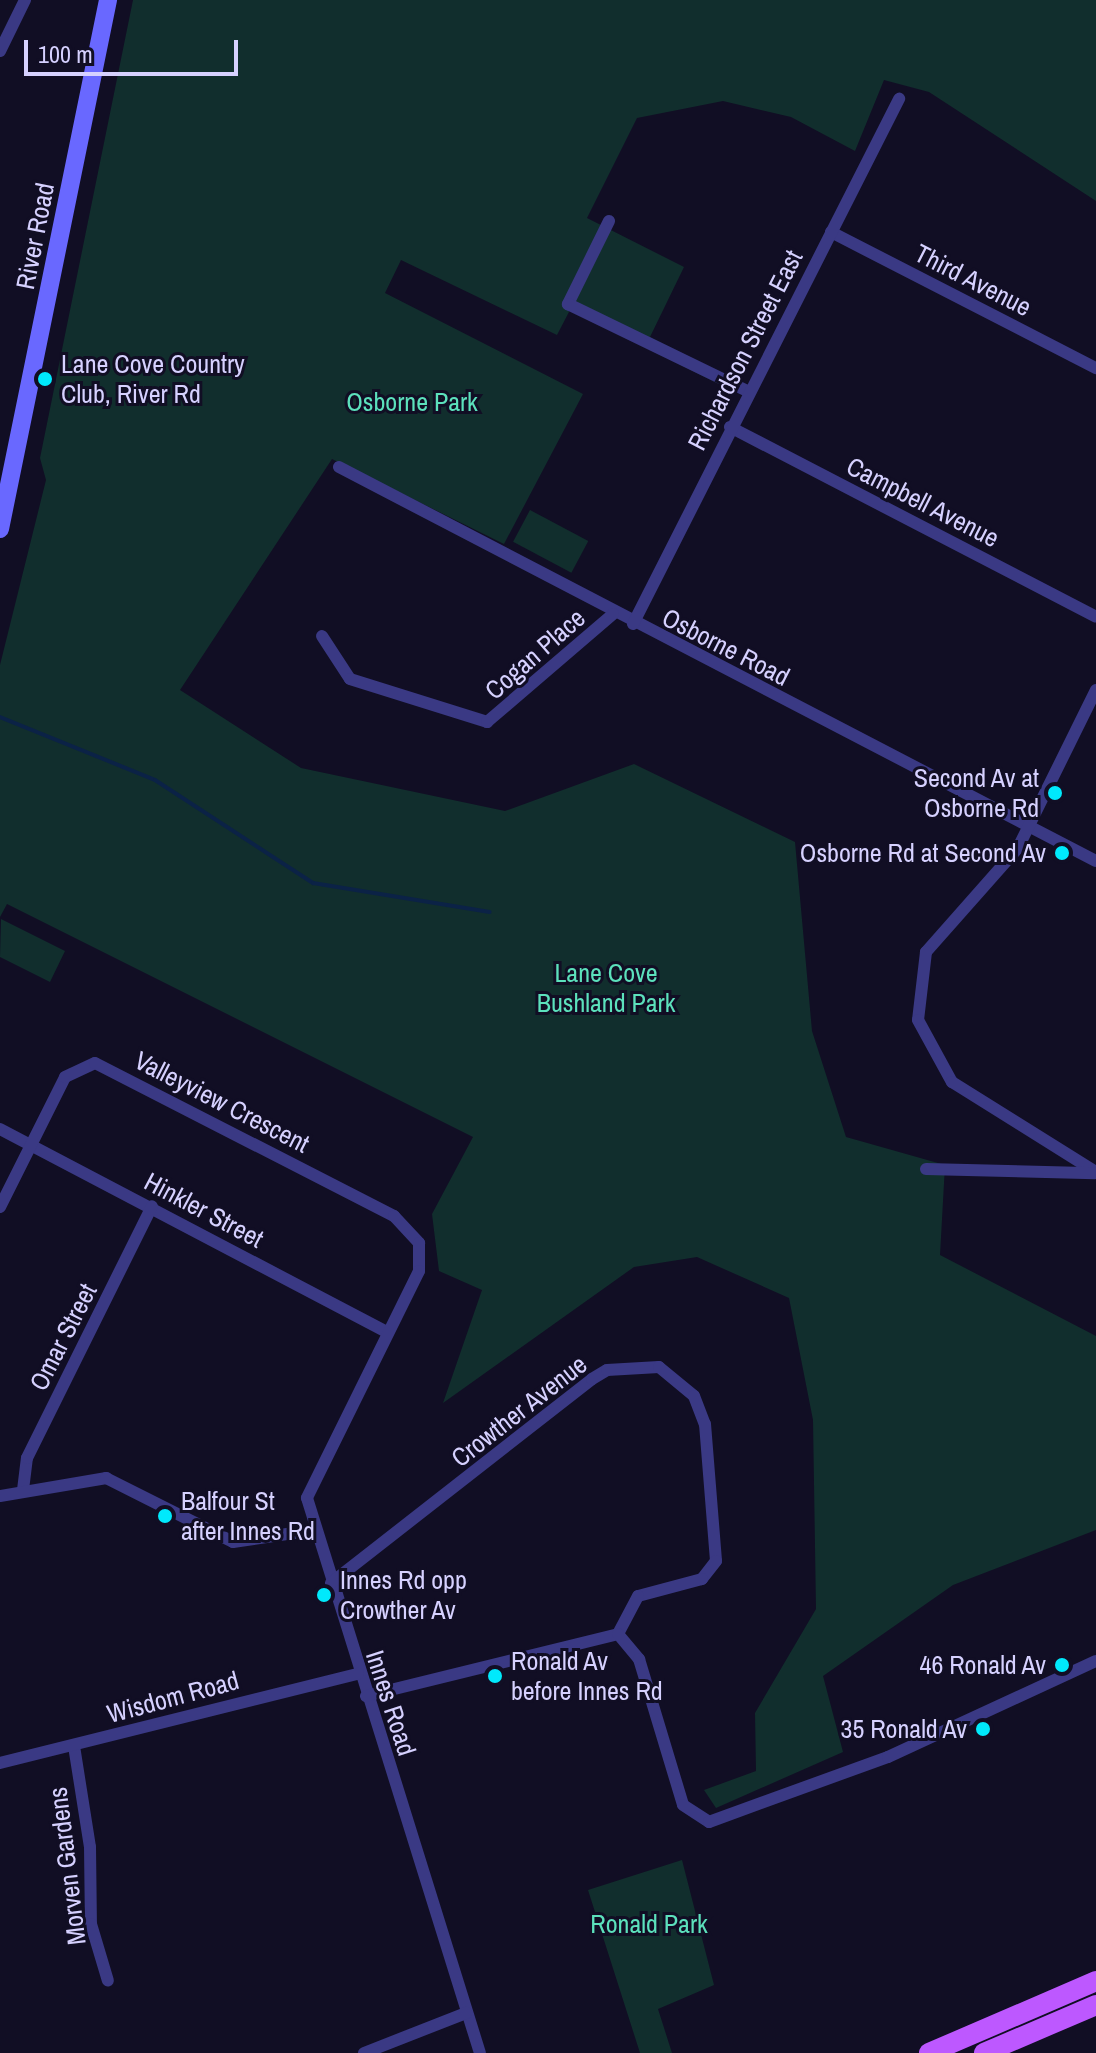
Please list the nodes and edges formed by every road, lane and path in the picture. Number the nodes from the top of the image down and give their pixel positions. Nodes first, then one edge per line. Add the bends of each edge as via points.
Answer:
1 (25, 0) edge
2 (108, 0) edge
3 (0, 51) edge
4 (899, 99) dead end
5 (609, 221) dead end
6 (831, 232) junction
7 (1096, 368) edge
8 (747, 391) junction
9 (730, 427) junction
10 (339, 467) dead end
11 (0, 529) edge
12 (613, 614) junction
13 (1096, 617) edge
14 (633, 624) junction
15 (322, 636) dead end
16 (1096, 690) edge
17 (1029, 828) junction
18 (1096, 861) edge
19 (0, 1129) edge
20 (30, 1145) junction
21 (926, 1169) dead end
22 (1096, 1173) edge
23 (152, 1206) junction
24 (0, 1207) edge
25 (419, 1243) joint
26 (386, 1332) junction
27 (23, 1490) junction
28 (0, 1496) edge
29 (314, 1530) junction
30 (331, 1583) junction
31 (618, 1634) junction
32 (1096, 1661) edge
33 (358, 1674) junction
34 (366, 1696) junction
35 (74, 1746) junction
36 (0, 1763) edge
37 (108, 1981) dead end
38 (1096, 1981) edge
39 (1096, 2005) edge
40 (466, 2013) junction
41 (364, 2053) edge
42 (480, 2053) edge
43 (929, 2053) edge
44 (984, 2053) edge

1 - 3 street
2 - 11 main road, River Road
4 - 6 street, Richardson Street East
5 - 8 street via 568,304
6 - 7 street, Third Avenue
6 - 8 street, Richardson Street East
8 - 9 street, Richardson Street East
9 - 13 street, Campbell Avenue
9 - 14 street, Richardson Street East
10 - 12 street, Osborne Road
12 - 14 street, Osborne Road
12 - 15 street, Cogan Place via 487,722 350,679
14 - 17 street, Osborne Road
16 - 17 street
17 - 18 street, Osborne Road
17 - 22 street via 926,952 918,1020 952,1082
19 - 20 street, Hinkler Street
20 - 23 street, Hinkler Street
20 - 24 street
20 - 25 street, Valleyview Crescent via 65,1077 95,1063 394,1216
21 - 22 street
23 - 26 street, Hinkler Street
23 - 27 street, Omar Street via 27,1458
25 - 26 street, Innes Road via 419,1271
26 - 29 street, Innes Road via 310,1482
27 - 28 street
27 - 29 street via 106,1478 233,1542
29 - 30 street, Innes Road
30 - 31 street, Crowther Avenue via 592,1379 607,1370 659,1367 694,1396 705,1424 716,1561 702,1579 638,1596
30 - 33 street, Innes Road
31 - 32 street via 639,1659 683,1805 709,1822 888,1757
31 - 34 street
33 - 34 street, Innes Road
33 - 35 street, Wisdom Road
34 - 40 street, Innes Road
35 - 36 street, Wisdom Road
35 - 37 street, Morven Gardens via 90,1847 91,1924
38 - 43 main road
39 - 44 main road
40 - 41 street
40 - 42 street, Innes Road

